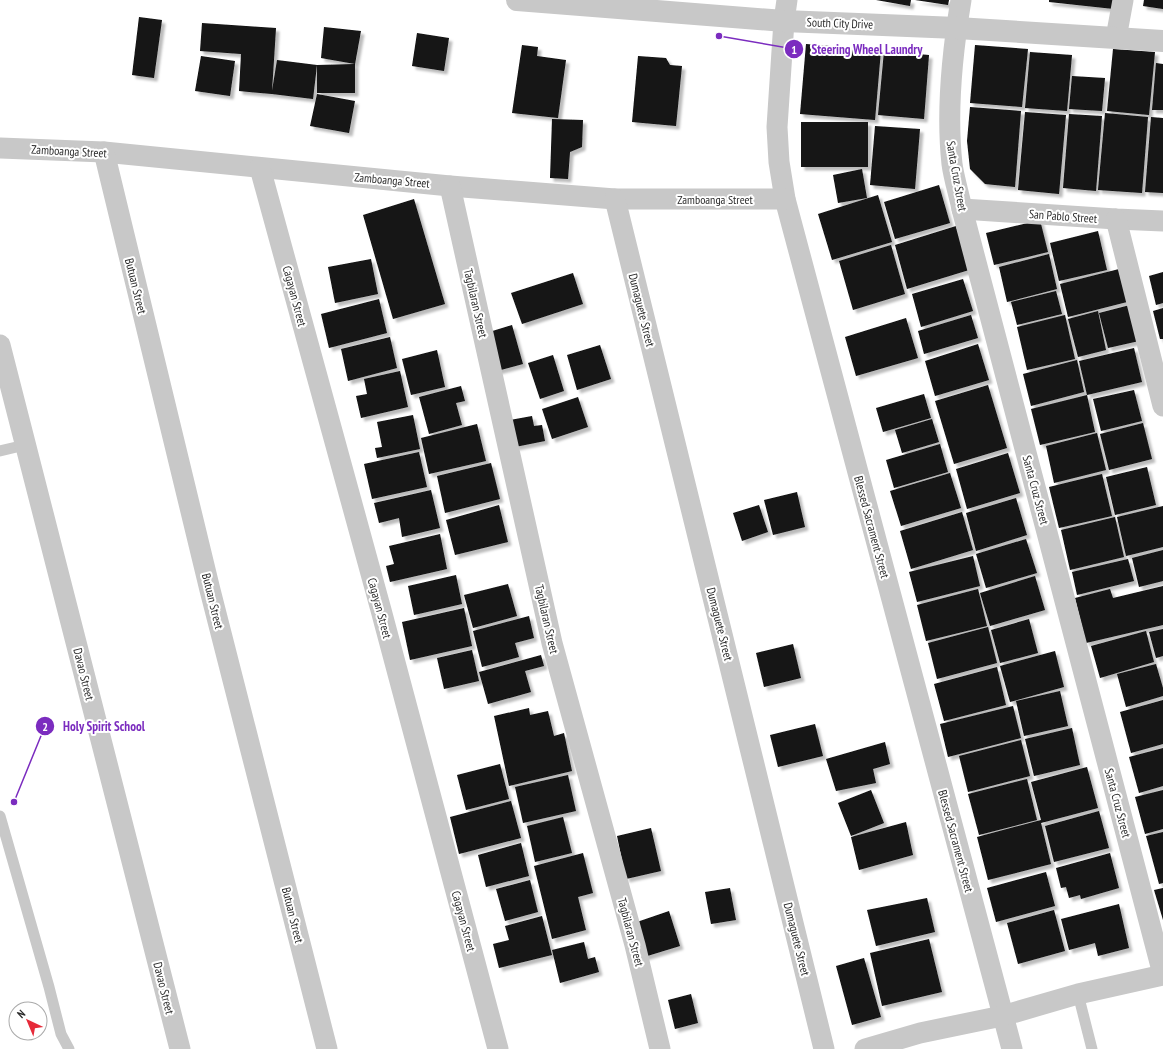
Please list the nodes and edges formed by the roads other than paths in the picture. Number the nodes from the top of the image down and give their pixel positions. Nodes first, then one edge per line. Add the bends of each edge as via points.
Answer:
1 (517, 0) edge
2 (962, 0) edge
3 (1123, 0) edge
4 (607, 4) edge
5 (785, 10) edge
6 (957, 28) junction
7 (1116, 38) junction
8 (1163, 41) edge
9 (0, 148) edge
10 (104, 152) junction
11 (260, 168) junction
12 (450, 186) junction
13 (785, 198) junction
14 (615, 199) junction
15 (962, 209) junction
16 (1116, 219) junction
17 (1163, 221) edge
18 (0, 345) edge
19 (1163, 406) edge
20 (26, 445) junction
21 (0, 451) edge
22 (0, 816) edge
23 (1163, 974) edge
24 (1078, 994) junction
25 (1002, 1016) junction
26 (69, 1049) edge
27 (180, 1049) edge
28 (327, 1049) edge
29 (498, 1049) edge
30 (660, 1049) edge
31 (824, 1049) edge
32 (865, 1049) edge
33 (1012, 1049) edge
34 (1092, 1049) edge

1 - 4 street, South City Drive
2 - 6 street, Santa Cruz Street
3 - 7 street
4 - 5 street, South City Drive
5 - 6 street, South City Drive
5 - 13 street, Blessed Sacrament Street via 777,127
6 - 7 street, South City Drive
6 - 15 street, Santa Cruz Street via 951,82 950,135 952,166
7 - 8 street, South City Drive
9 - 10 street, Zamboanga Street
10 - 11 street, Zamboanga Street
10 - 28 street, Butuan Street via 210,590
11 - 12 street, Zamboanga Street
11 - 29 street, Cagayan Street
12 - 14 street, Zamboanga Street
12 - 30 street, Tagbilaran Street via 552,643 633,937
13 - 14 street, Zamboanga Street
13 - 25 street, Blessed Sacrament Street
14 - 31 street, Dumaguete Street
15 - 16 street, San Pablo Street
15 - 23 street, Santa Cruz Street
16 - 17 street, San Pablo Street
16 - 19 street
18 - 20 street, Davao Street
20 - 21 lane
20 - 27 street, Davao Street
22 - 26 lane via 50,987 61,1034
23 - 24 street
24 - 25 street
24 - 34 lane
25 - 32 street via 920,1033
25 - 33 street, Blessed Sacrament Street

